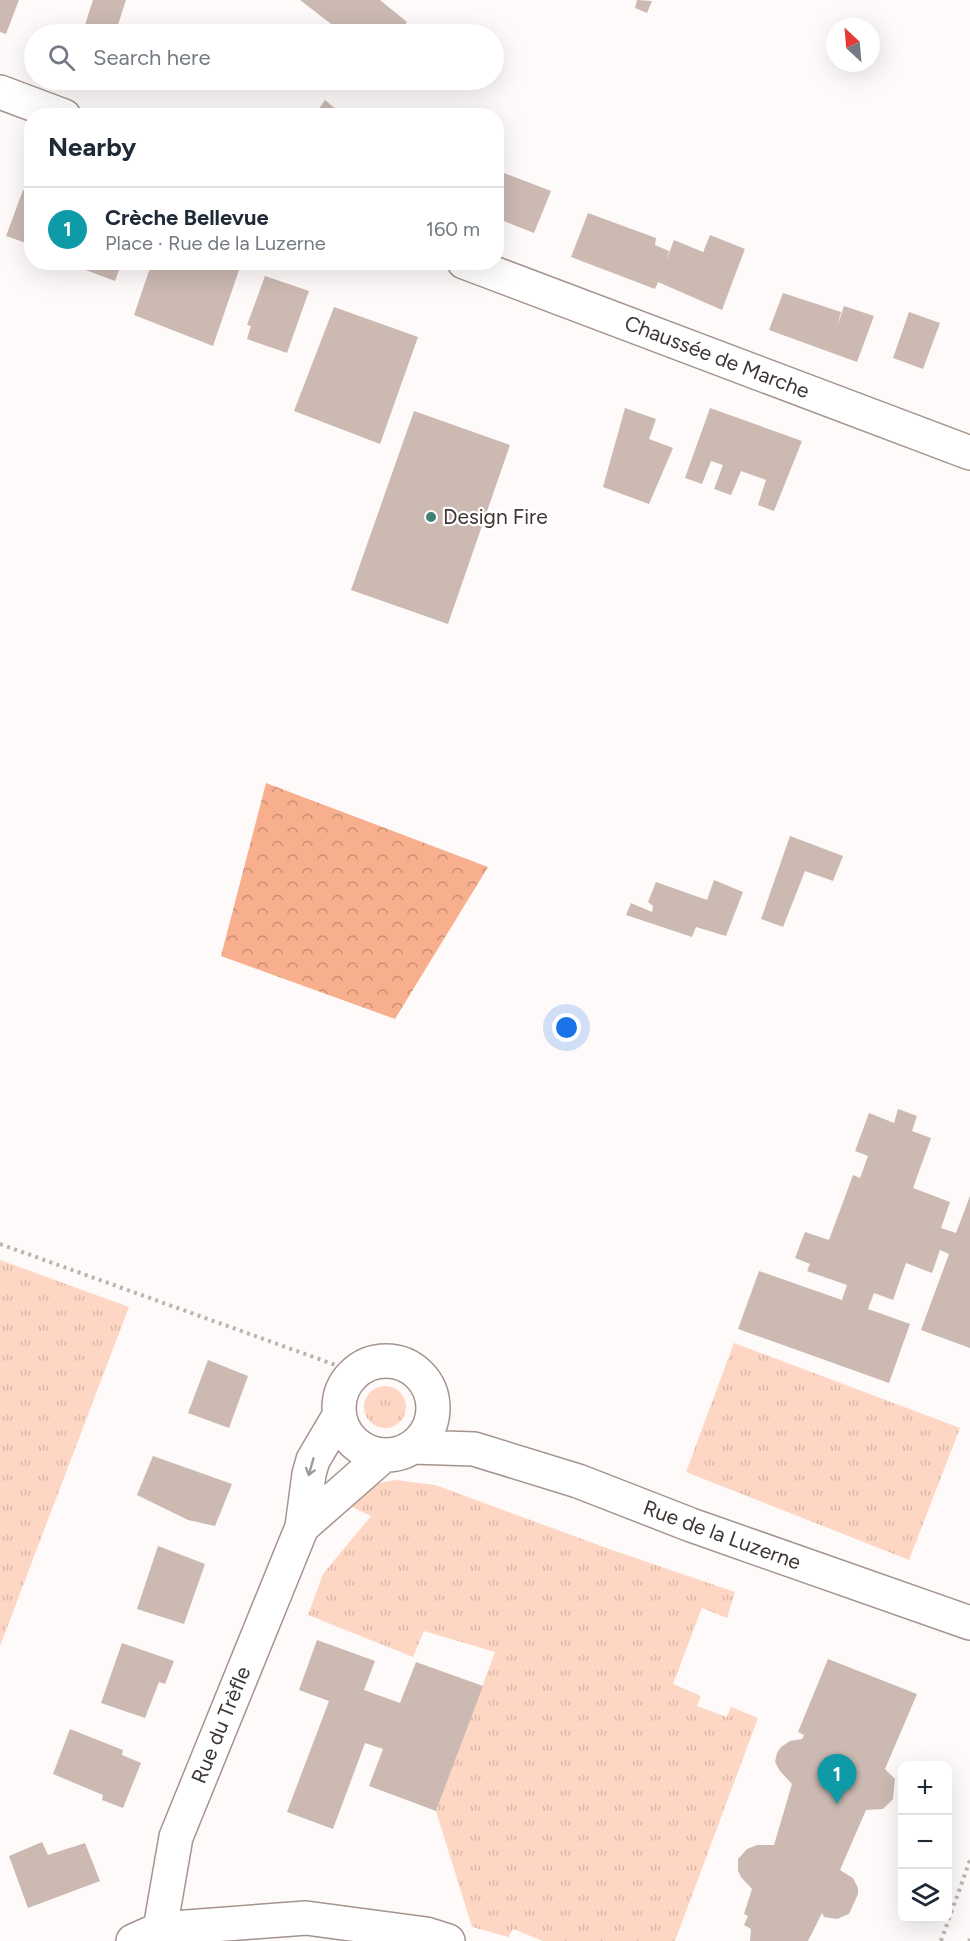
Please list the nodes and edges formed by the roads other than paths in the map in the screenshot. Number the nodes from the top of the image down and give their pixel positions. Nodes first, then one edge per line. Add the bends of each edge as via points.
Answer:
1 (0, 92) edge
2 (43, 108) edge
3 (485, 270) edge
4 (970, 453) edge
5 (433, 1407) junction
6 (339, 1416) junction
7 (474, 1449) junction
8 (398, 1451) junction
9 (302, 1527) junction
10 (970, 1623) edge
11 (146, 1935) edge
12 (448, 1941) edge

1 - 2 street
3 - 4 street, Chaussée de Marche
5 - 6 street via 431,1392 412,1368 383,1361 355,1372 339,1400
5 - 7 street, Rue de la Luzerne
5 - 8 street via 424,1436
6 - 8 street via 345,1432 369,1452
6 -> 9 street, Rue du Trèfle via 313,1460
7 - 8 street, Rue de la Luzerne
7 - 10 street, Rue de la Luzerne via 578,1482 691,1526
8 - 9 street, Rue du Trèfle
9 - 11 street, Rue du Trèfle via 176,1837
11 - 12 street via 306,1918 426,1934

